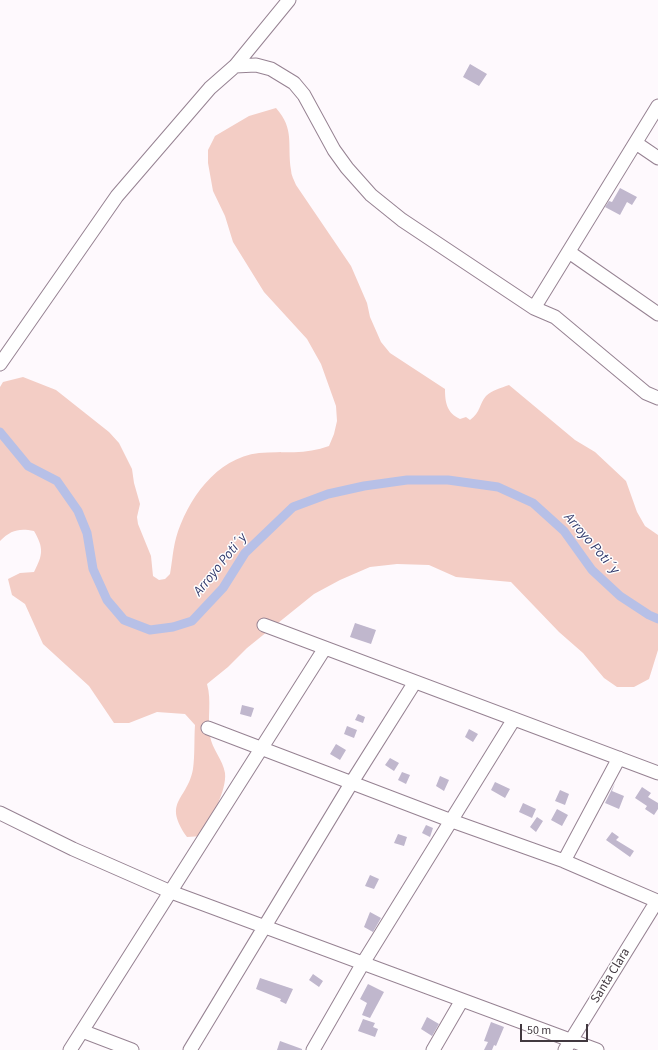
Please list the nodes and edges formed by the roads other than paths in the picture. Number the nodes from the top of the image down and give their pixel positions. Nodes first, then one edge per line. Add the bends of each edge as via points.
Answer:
1 (289, 0) edge
2 (235, 66) junction
3 (658, 106) edge
4 (636, 143) junction
5 (658, 158) edge
6 (568, 252) junction
7 (534, 308) junction
8 (658, 314) edge
9 (0, 364) edge
10 (657, 396) edge
11 (264, 625) dead end
12 (325, 648) junction
13 (415, 682) junction
14 (514, 719) junction
15 (208, 728) dead end
16 (262, 748) junction
17 (619, 758) junction
18 (658, 773) edge
19 (352, 782) junction
20 (0, 813) edge
21 (452, 821) junction
22 (564, 861) junction
23 (171, 892) junction
24 (265, 927) junction
25 (363, 963) junction
26 (462, 1000) junction
27 (82, 1031) junction
28 (568, 1045) edge
29 (70, 1050) edge
30 (132, 1050) edge
31 (190, 1050) edge
32 (313, 1050) edge
33 (433, 1050) edge
34 (597, 1050) edge

1 - 2 street
2 - 7 street via 256,65 271,69 294,83 304,95 334,150 371,195 402,220
2 - 9 street via 210,88 117,196
3 - 4 street
4 - 5 street
4 - 6 street
6 - 7 street
6 - 8 street
7 - 10 street via 555,317 646,393
11 - 12 street
12 - 13 street
12 - 16 street
13 - 14 street
13 - 19 street
14 - 17 street
14 - 21 street
15 - 16 street
16 - 19 street
16 - 23 street
17 - 18 street
17 - 22 street
19 - 21 street
19 - 24 street
20 - 23 street via 73,850
21 - 22 street
21 - 25 street
22 - 28 street, Santa Clara via 657,901
23 - 24 street
23 - 27 street
24 - 25 street
24 - 31 street
25 - 26 street
25 - 32 street
26 - 28 street
26 - 33 street
27 - 29 street
27 - 30 street
28 - 34 street

